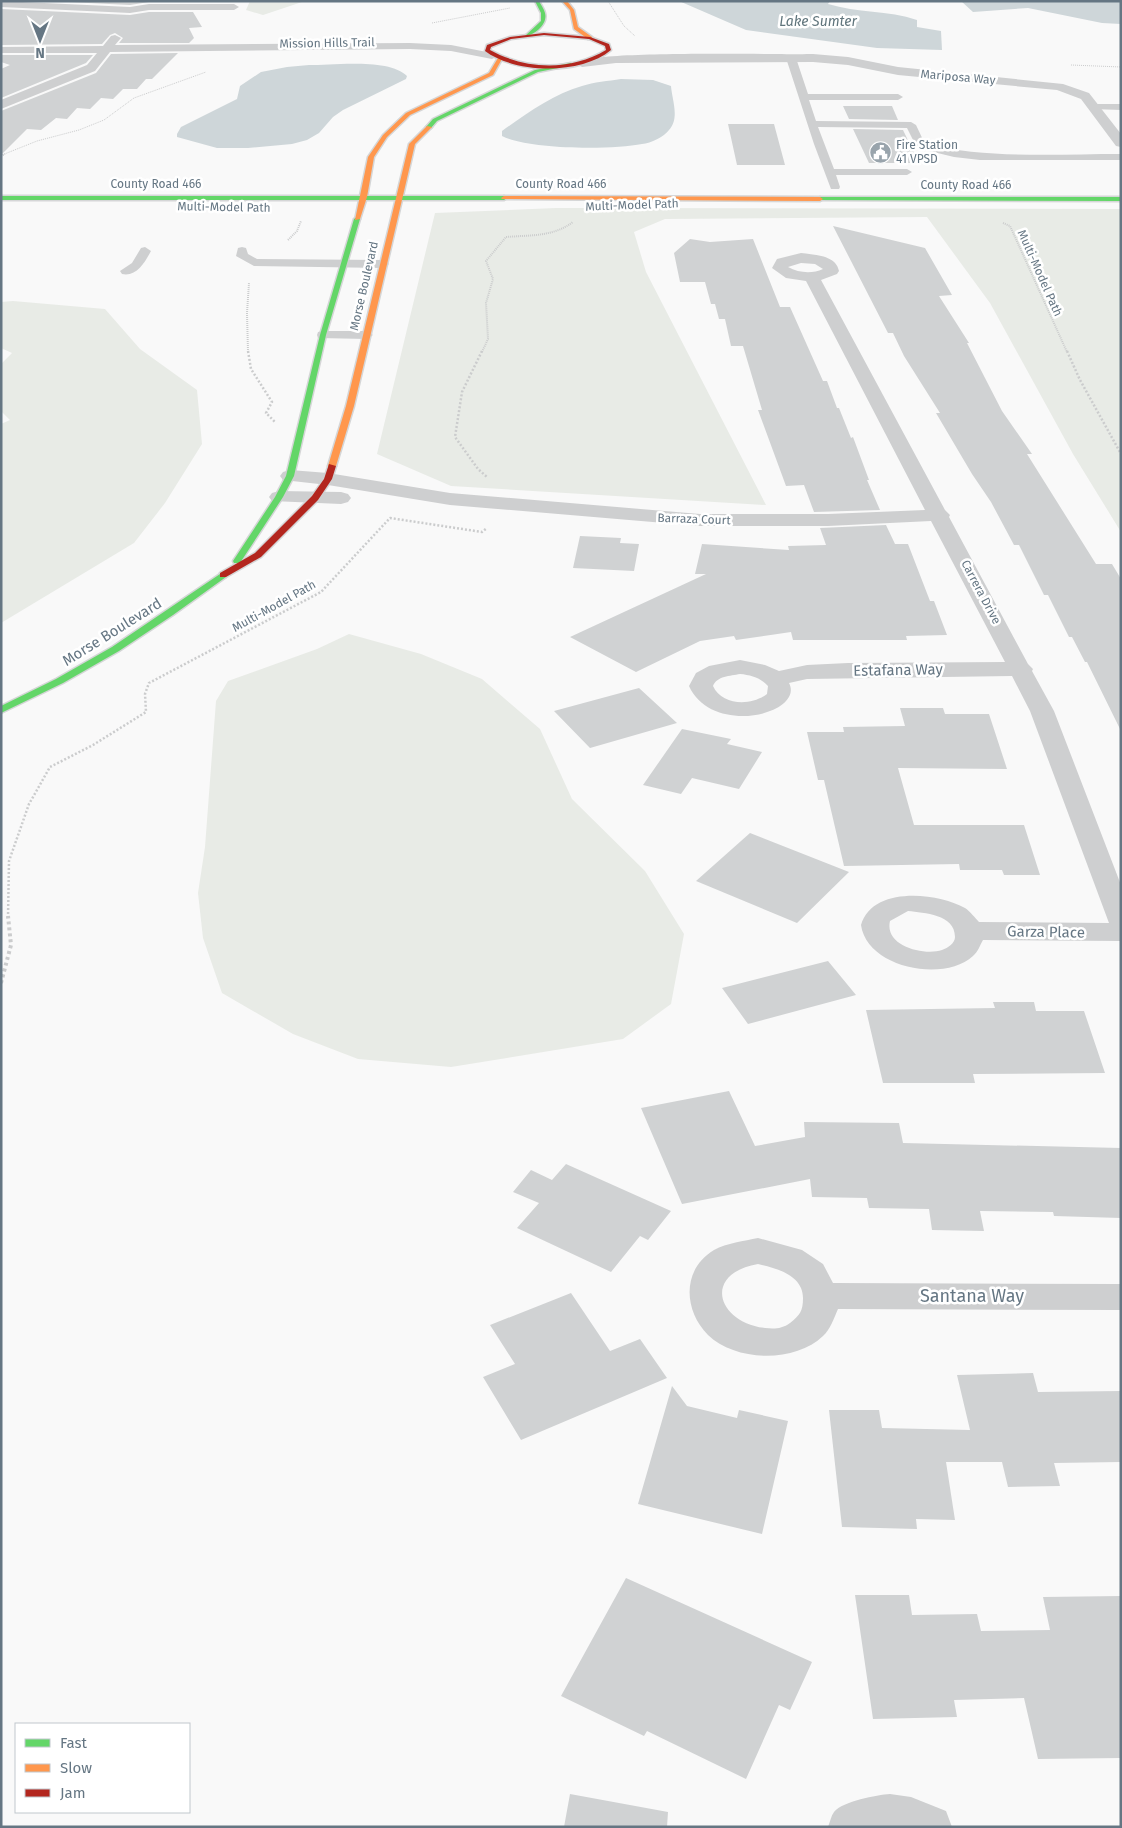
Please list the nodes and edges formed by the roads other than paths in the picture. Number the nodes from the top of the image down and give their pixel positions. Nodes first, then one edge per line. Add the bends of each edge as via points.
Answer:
1 (537, 1) edge
2 (564, 1) edge
3 (1, 4) edge
4 (234, 8) dead end
5 (127, 19) junction
6 (527, 35) junction
7 (590, 38) junction
8 (502, 40) junction
9 (607, 45) junction
10 (108, 48) junction
11 (152, 48) junction
12 (1, 50) edge
13 (496, 58) junction
14 (771, 58) junction
15 (791, 58) junction
16 (576, 64) junction
17 (804, 97) junction
18 (898, 97) dead end
19 (1, 106) edge
20 (1094, 107) junction
21 (1121, 107) edge
22 (813, 124) junction
23 (1121, 143) edge
24 (1121, 157) edge
25 (829, 172) junction
26 (907, 172) dead end
27 (835, 186) dead end
28 (365, 188) junction
29 (399, 197) junction
30 (1, 198) edge
31 (1121, 199) edge
32 (145, 250) dead end
33 (242, 251) dead end
34 (343, 264) junction
35 (383, 264) junction
36 (126, 271) dead end
37 (811, 276) dead end
38 (367, 334) junction
39 (322, 335) junction
40 (290, 476) junction
41 (328, 479) junction
42 (278, 497) junction
43 (315, 498) junction
44 (450, 499) junction
45 (940, 515) junction
46 (232, 570) junction
47 (1022, 669) junction
48 (775, 679) dead end
49 (1, 710) edge
50 (1121, 921) edge
51 (970, 931) dead end
52 (1121, 932) edge
53 (823, 1296) dead end
54 (1121, 1297) edge
55 (850, 1827) edge
56 (930, 1827) edge

1 - 6 main road via 544,12 544,21 540,28
2 - 7 main road via 572,10 576,28
3 - 5 street via 118,8
4 - 5 street via 149,8
5 - 10 street
6 - 7 main road via 561,34
6 - 8 main road
7 - 9 main road
8 - 11 street, Mission Hills Trail
8 - 13 main road, Morse Boulevard via 489,46 487,51
9 - 14 street, Mariposa Way via 660,54
9 - 16 main road via 606,55
10 - 11 street, Mission Hills Trail
10 - 12 street, Mission Hills Trail
10 - 19 street via 88,70
11 - 13 street, Mission Hills Trail via 410,46 451,48
13 - 16 main road via 534,65
13 - 28 main road, Morse Boulevard via 491,74 408,114 385,136 371,157
14 - 15 street, Mariposa Way
14 - 16 street, Mariposa Way via 616,59
15 - 17 lane
15 - 20 street, Mariposa Way via 831,59 898,71 1059,87 1080,93
16 - 29 main road, Morse Boulevard via 537,71 435,120 412,144
17 - 18 lane
17 - 22 lane
20 - 21 lane
20 - 23 street, Mariposa Way
22 - 24 lane via 911,125 921,146 980,157
22 - 25 lane
25 - 26 lane
25 - 27 lane
28 - 29 main road, County Road 466
28 - 30 main road, County Road 466
28 - 34 main road, Morse Boulevard
29 - 31 main road, County Road 466
29 - 35 main road, Morse Boulevard
32 - 36 lane via 137,265
33 - 34 lane via 246,259 265,263
34 - 35 lane
34 - 39 main road, Morse Boulevard
35 - 38 main road, Morse Boulevard
37 - 45 street, Carrera Drive
38 - 39 lane
38 - 41 main road, Morse Boulevard
39 - 40 main road, Morse Boulevard
40 - 41 street, Barraza Court
40 - 42 main road, Morse Boulevard
41 - 43 main road, Morse Boulevard
41 - 44 street, Barraza Court
42 - 43 street, Barraza Court
42 - 46 main road, Morse Boulevard
43 - 44 street, Barraza Court
43 - 46 main road, Morse Boulevard via 258,555
44 - 45 street, Barraza Court via 700,520
45 - 47 street, Carrera Drive
46 - 49 main road, Morse Boulevard via 120,647 47,689
47 - 48 street, Estafana Way via 807,672
47 - 50 street, Carrera Drive via 1042,711
51 - 52 street, Garza Place
53 - 54 street, Santana Way
55 - 56 street via 875,1817 901,1817

